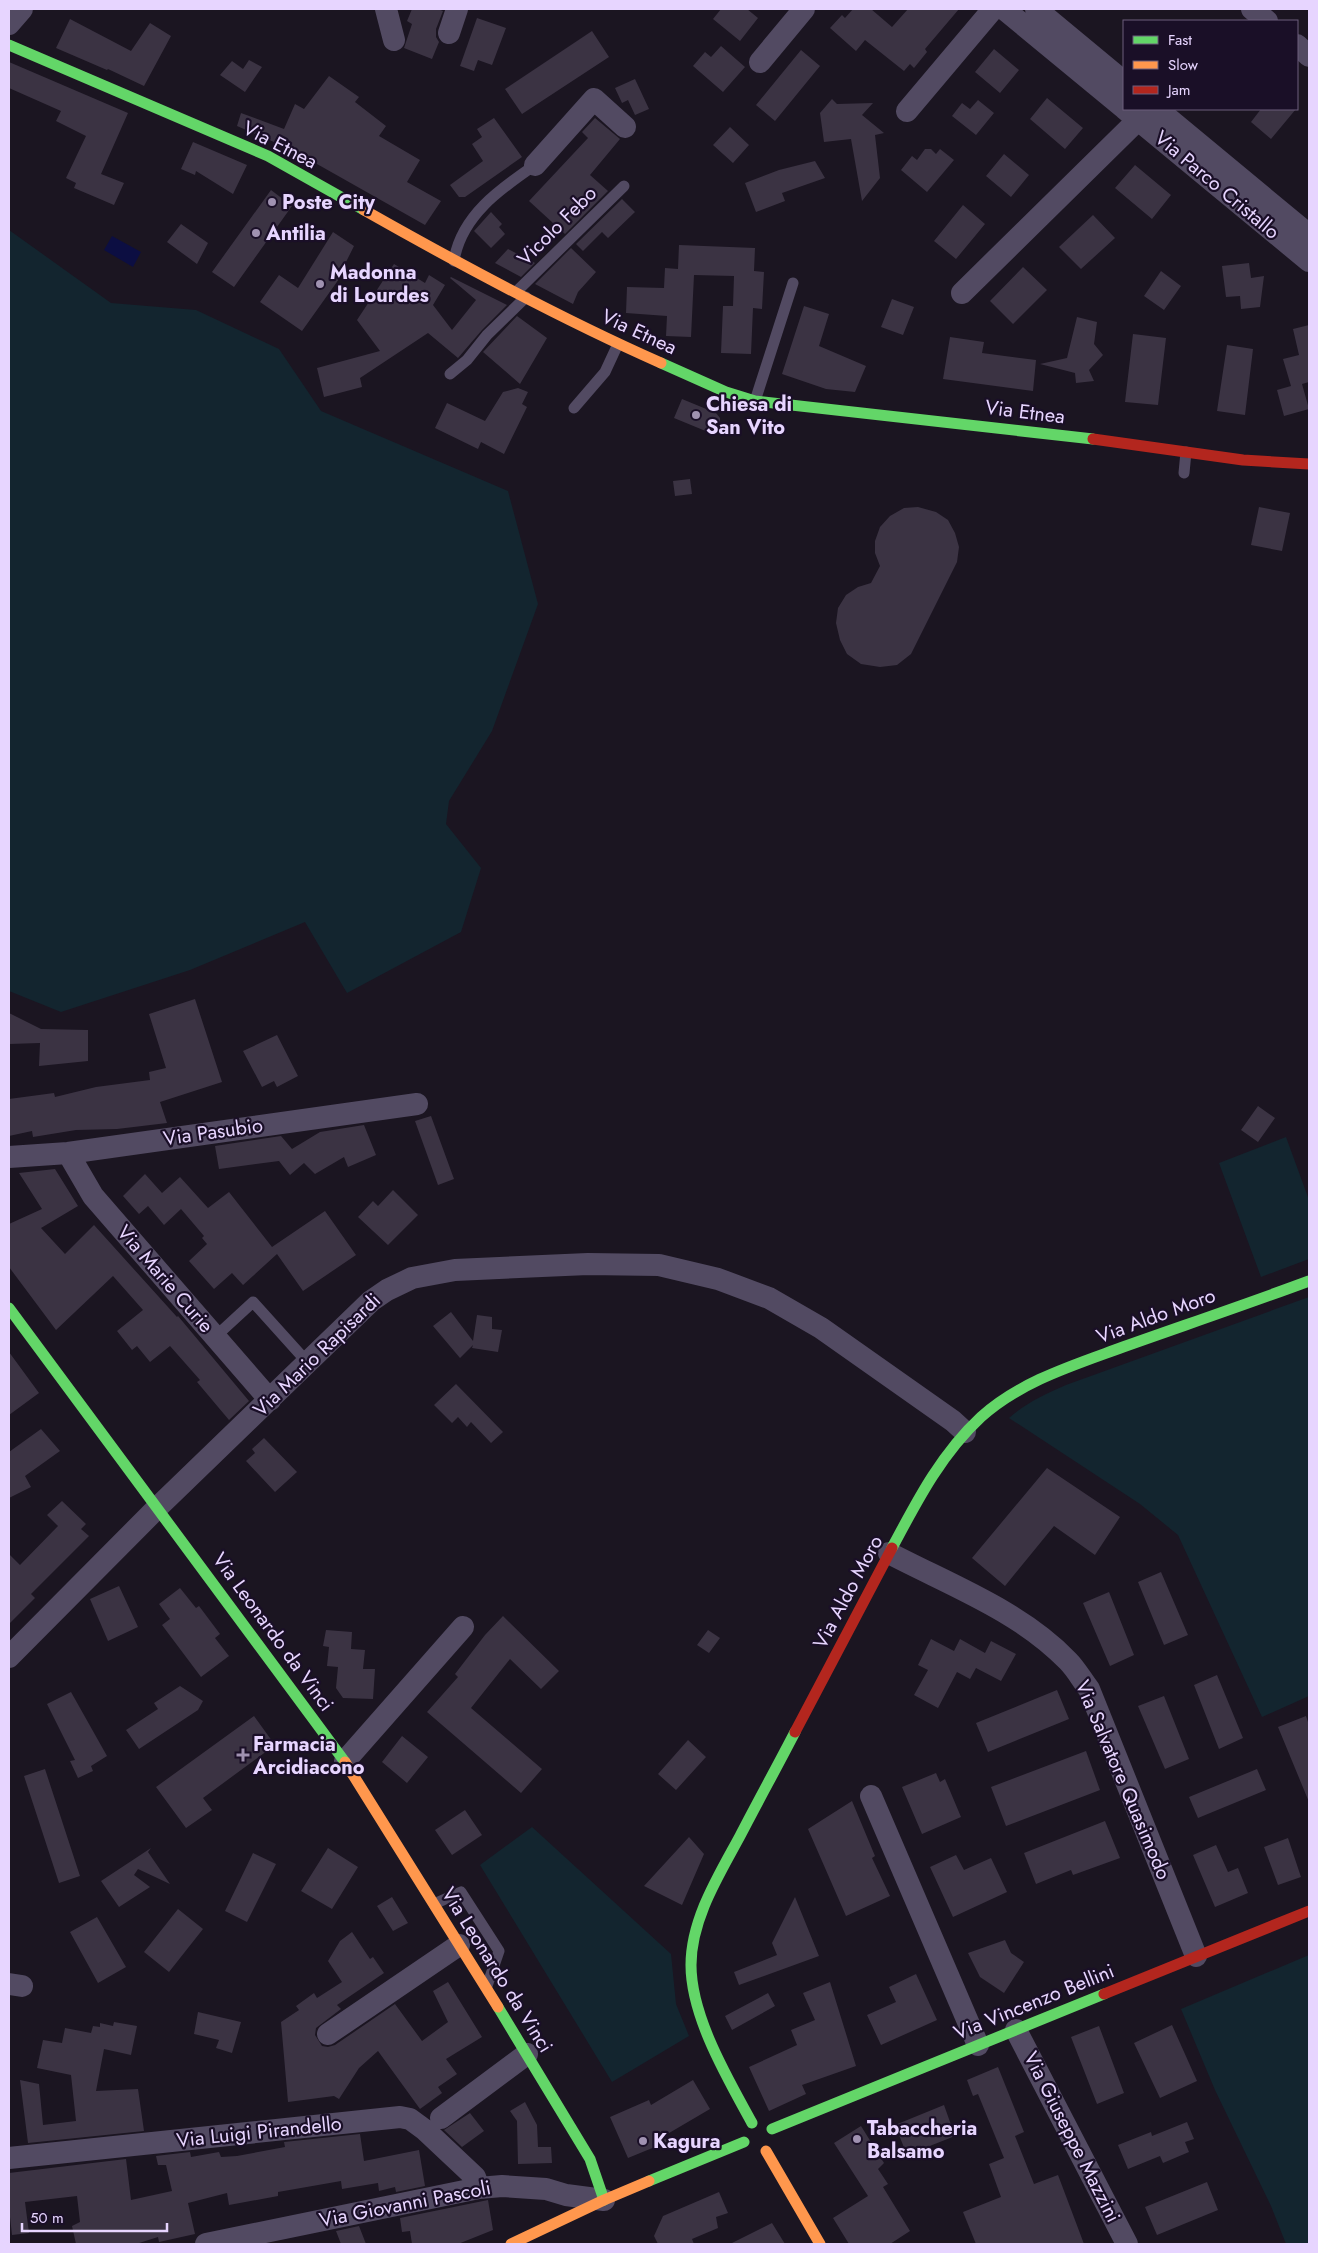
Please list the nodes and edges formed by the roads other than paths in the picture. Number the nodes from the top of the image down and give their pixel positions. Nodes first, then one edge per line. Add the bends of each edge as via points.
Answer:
1 (22, 9) edge
2 (386, 9) edge
3 (457, 9) edge
4 (804, 9) edge
5 (993, 9) edge
6 (1004, 9) edge
7 (1036, 9) edge
8 (1252, 9) edge
9 (1266, 20) edge
10 (9, 24) edge
11 (449, 33) dead end
12 (394, 40) dead end
13 (9, 44) edge
14 (1298, 47) edge
15 (1309, 56) edge
16 (760, 62) dead end
17 (1123, 81) edge
18 (1123, 99) edge
19 (907, 111) dead end
20 (1139, 111) edge
21 (625, 127) dead end
22 (535, 165) joint
23 (624, 186) dead end
24 (1309, 235) edge
25 (454, 261) junction
26 (1309, 261) edge
27 (793, 283) dead end
28 (962, 293) dead end
29 (521, 295) junction
30 (618, 344) junction
31 (450, 374) dead end
32 (755, 401) junction
33 (574, 408) dead end
34 (1186, 452) junction
35 (1309, 464) edge
36 (1184, 473) dead end
37 (417, 1104) dead end
38 (68, 1152) junction
39 (9, 1157) edge
40 (1309, 1282) edge
41 (9, 1308) edge
42 (215, 1337) junction
43 (308, 1363) junction
44 (270, 1400) junction
45 (965, 1432) junction
46 (158, 1508) junction
47 (889, 1553) junction
48 (463, 1627) dead end
49 (9, 1657) edge
50 (345, 1761) junction
51 (871, 1796) dead end
52 (434, 1904) junction
53 (1308, 1914) edge
54 (459, 1945) junction
55 (1196, 1956) junction
56 (486, 1988) junction
57 (1016, 2030) junction
58 (328, 2034) dead end
59 (978, 2045) junction
60 (527, 2054) junction
61 (441, 2118) dead end
62 (752, 2123) junction
63 (762, 2144) junction
64 (9, 2158) edge
65 (480, 2188) junction
66 (604, 2200) junction
67 (206, 2244) edge
68 (511, 2244) edge
69 (820, 2244) edge
70 (1127, 2244) edge

1 - 10 street
2 - 12 street
3 - 11 street
4 - 16 street
5 - 19 street
6 - 18 street, Via Parco Cristallo
7 - 17 street
8 - 9 street
13 - 25 main road, Via Etnea via 268,156
14 - 15 street
20 - 24 street, Via Parco Cristallo
20 - 26 street, Via Parco Cristallo
20 - 28 street
21 - 22 street via 594,99
22 - 25 lane via 499,189 473,217 456,246
23 - 29 lane, Vicolo Febo
25 - 29 main road, Via Etnea
27 - 32 lane
29 - 30 main road, Via Etnea
29 - 31 lane, Vicolo Febo via 467,360
30 - 32 main road, Via Etnea via 726,392
30 - 33 lane via 605,372
32 - 34 main road, Via Etnea
34 - 35 main road, Via Etnea
34 - 36 lane
37 - 38 street, Via Pasubio
38 - 39 street, Via Pasubio
38 - 42 street, Via Marie Curie via 93,1196
40 - 45 main road, Via Aldo Moro via 1068,1368 1003,1400
41 - 46 main road, Via Leonardo da Vinci
42 - 43 lane via 253,1302
42 - 44 street, Via Marie Curie
43 - 44 street, Via Mario Rapisardi
43 - 45 street, Via Mario Rapisardi via 371,1301 412,1278 455,1270 588,1264 659,1265 718,1280 769,1298 850,1347
44 - 46 street, Via Mario Rapisardi
45 - 47 main road, Via Aldo Moro via 923,1489
46 - 49 street, Via Mario Rapisardi
46 - 50 main road, Via Leonardo da Vinci
47 - 55 street, Via Salvatore Quasimodo via 1004,1612 1037,1633 1069,1662 1089,1688
47 - 62 main road, Via Aldo Moro via 712,1889 696,1931 691,1967 700,2011 718,2056
48 - 50 street
50 - 52 main road, Via Leonardo da Vinci
51 - 59 street
52 - 54 main road, Via Leonardo da Vinci
52 - 56 lane via 461,1892 499,1952
53 - 55 main road, Via Vincenzo Bellini
54 - 56 main road, Via Leonardo da Vinci
54 - 58 street
55 - 57 main road, Via Vincenzo Bellini
56 - 60 main road, Via Leonardo da Vinci
57 - 59 main road, Via Vincenzo Bellini
57 - 70 street, Via Giuseppe Mazzini
59 - 63 main road, Via Vincenzo Bellini
60 - 61 street
60 - 66 main road, Via Leonardo da Vinci via 590,2159
62 - 63 main road via 761,2122
62 - 63 main road via 745,2129
63 - 66 main road, Via Vincenzo Bellini
63 - 69 main road
64 - 65 street, Via Luigi Pirandello via 400,2117 410,2119 425,2130 475,2176
65 - 66 street, Via Giovanni Pascoli via 546,2189
65 - 67 street, Via Giovanni Pascoli
66 - 68 main road, Via Vincenzo Bellini

